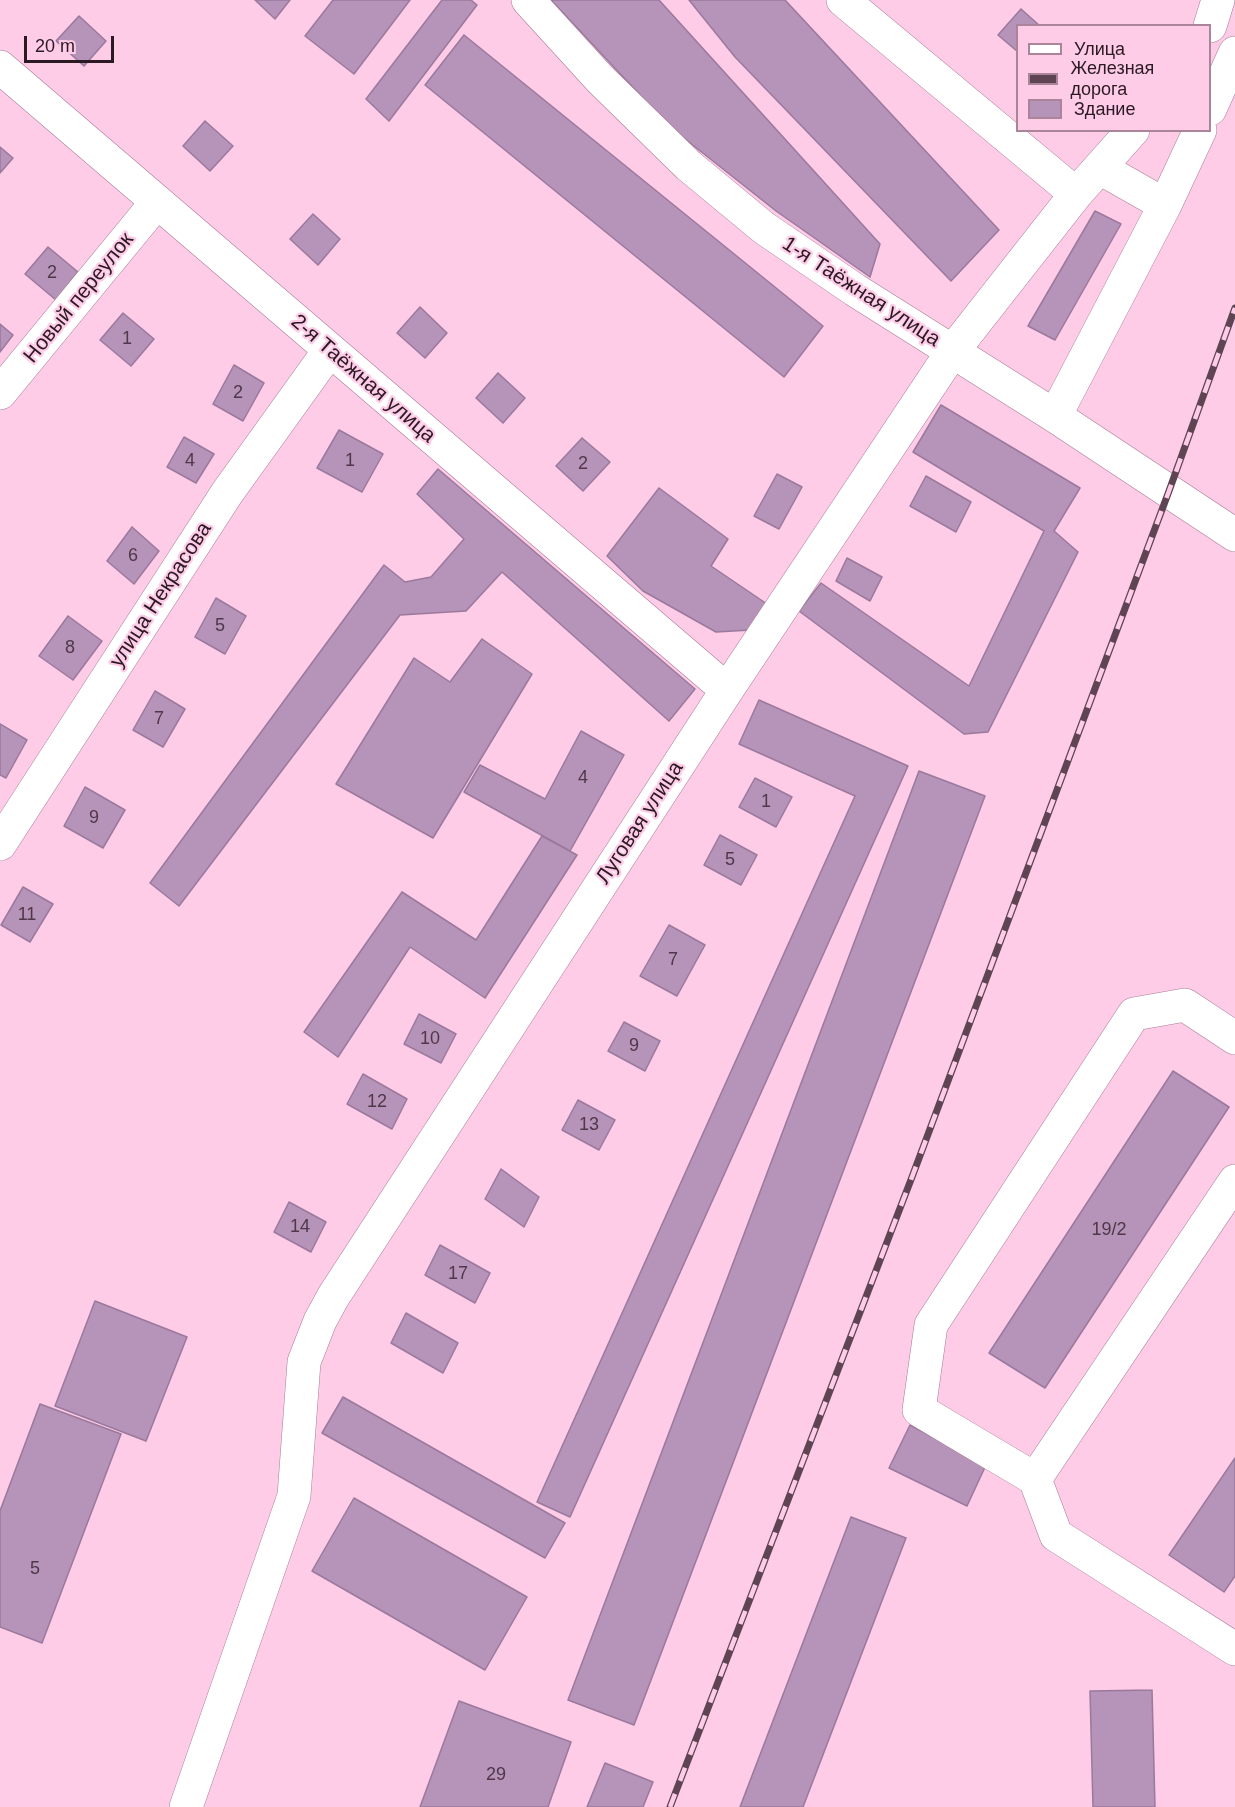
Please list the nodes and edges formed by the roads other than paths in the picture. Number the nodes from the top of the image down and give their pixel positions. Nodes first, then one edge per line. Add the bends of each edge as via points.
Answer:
1 (528, 0) edge
2 (843, 0) edge
3 (1218, 0) edge
4 (1210, 24) edge
5 (1235, 53) edge
6 (0, 67) edge
7 (1211, 105) edge
8 (1131, 132) edge
9 (1199, 132) edge
10 (1100, 168) junction
11 (1076, 194) junction
12 (157, 202) junction
13 (1166, 205) junction
14 (329, 351) junction
15 (952, 352) junction
16 (0, 393) edge
17 (1055, 416) junction
18 (1235, 535) edge
19 (727, 690) junction
20 (0, 844) edge
21 (1235, 1038) edge
22 (1235, 1181) edge
23 (1035, 1479) junction
24 (1235, 1649) edge
25 (186, 1807) edge

1 - 15 street, 1-я Таёжная улица via 600,79 689,166 764,228
2 - 11 street
3 - 4 street
5 - 7 street
6 - 12 street, 2-я Таёжная улица
8 - 10 street, Луговая улица
9 - 13 street
10 - 11 street, Луговая улица
10 - 13 street
11 - 15 street, Луговая улица
12 - 14 street, 2-я Таёжная улица
12 - 16 street, Новый переулок
13 - 17 street
14 - 19 street, 2-я Таёжная улица
14 - 20 street, улица Некрасова via 226,493
15 - 17 street, 1-я Таёжная улица
15 - 19 street, Луговая улица
17 - 18 street, 1-я Таёжная улица
19 - 25 street, Луговая улица via 320,1321 304,1362 294,1496
21 - 23 street via 1185,1005 1134,1014 931,1325 919,1410
22 - 23 street
23 - 24 street via 1056,1535

